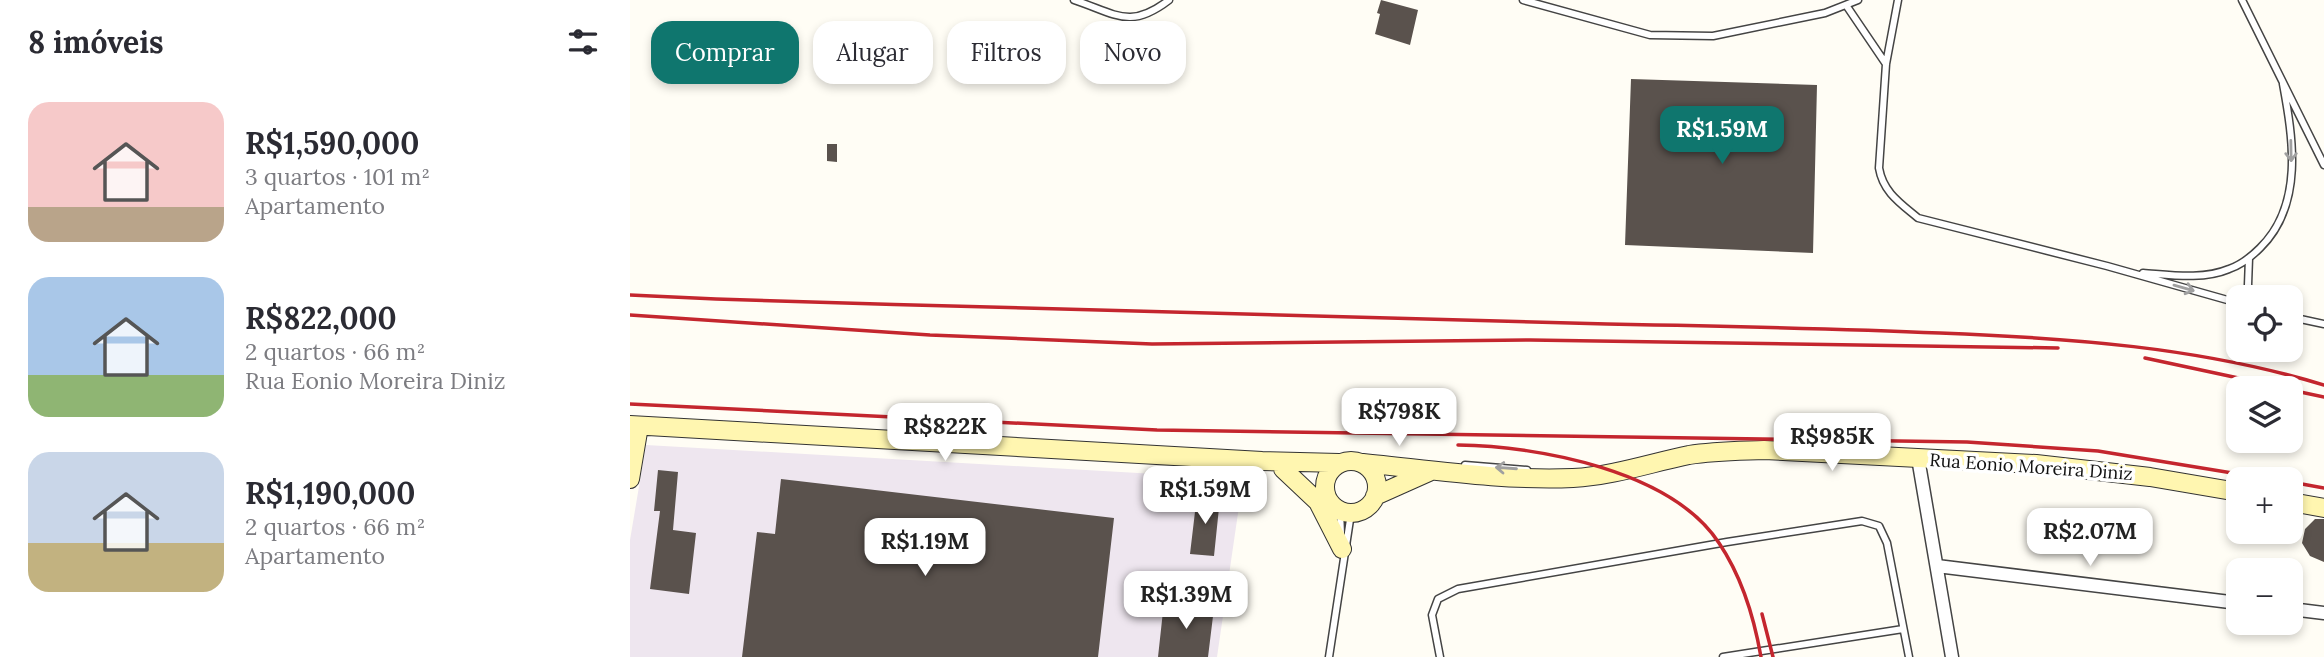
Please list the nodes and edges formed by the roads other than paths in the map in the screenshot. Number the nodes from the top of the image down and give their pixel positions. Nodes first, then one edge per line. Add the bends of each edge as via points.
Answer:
1 (1074, 0) edge
2 (1169, 0) edge
3 (1523, 0) edge
4 (1858, 0) edge
5 (1898, 0) edge
6 (2242, 0) edge
7 (1846, 5) junction
8 (1886, 64) junction
9 (2283, 84) junction
10 (2324, 165) edge
11 (2249, 258) junction
12 (2131, 272) junction
13 (2248, 285) edge
14 (2226, 300) edge
15 (2303, 320) edge
16 (2324, 324) edge
17 (634, 426) edge
18 (1918, 458) junction
19 (1262, 461) junction
20 (1351, 462) junction
21 (1283, 469) junction
22 (1431, 471) junction
23 (1574, 478) junction
24 (630, 479) edge
25 (2226, 490) edge
26 (1326, 495) junction
27 (1375, 496) junction
28 (2303, 504) edge
29 (2324, 508) edge
30 (1346, 512) junction
31 (1342, 549) junction
32 (1937, 566) junction
33 (1342, 574) junction
34 (2226, 602) edge
35 (2303, 610) edge
36 (2324, 613) edge
37 (1903, 629) junction
38 (1329, 657) edge
39 (1440, 657) edge
40 (1723, 657) edge
41 (1909, 657) edge
42 (1952, 657) edge

1 - 2 lane via 1130,19 1152,13
3 - 7 lane via 1650,35 1713,36
4 - 7 lane
5 - 8 lane
6 - 9 lane
7 - 8 lane
8 - 12 lane via 1879,168 1881,183 1895,199 1918,218
9 - 10 lane
9 -> 11 lane via 2290,123 2288,200 2269,239
11 - 12 lane via 2208,274
11 - 13 lane
12 -> 14 lane
15 - 16 lane
17 - 19 main road, Rua Eonio Moreira Diniz
17 - 24 main road
18 - 23 main road, Rua Eonio Moreira Diniz via 1720,451
18 - 25 main road, Rua Eonio Moreira Diniz via 2062,467
18 - 32 street
19 - 20 main road, Rua Eonio Moreira Diniz
19 - 21 main road, Rua Eonio Moreira Diniz
20 - 22 main road, Rua Eonio Moreira Diniz
23 -> 20 lane, Rua Eonio Moreira Diniz via 1520,469
20 - 26 main road via 1329,471
20 - 27 main road via 1373,472
21 - 26 main road, Rua Eonio Moreira Diniz via 1304,474
21 - 31 main road via 1318,502
22 - 23 main road, Rua Eonio Moreira Diniz
22 - 27 main road, Rua Eonio Moreira Diniz
26 - 30 main road
27 - 30 main road via 1361,511
28 - 29 main road
30 - 31 lane
30 - 33 lane
31 - 33 lane
32 - 34 street
32 - 42 street
33 - 38 lane
35 - 36 street
37 - 39 lane via 1887,543 1879,526 1862,520 1458,590 1438,599 1432,615
37 - 40 lane
37 - 41 lane

